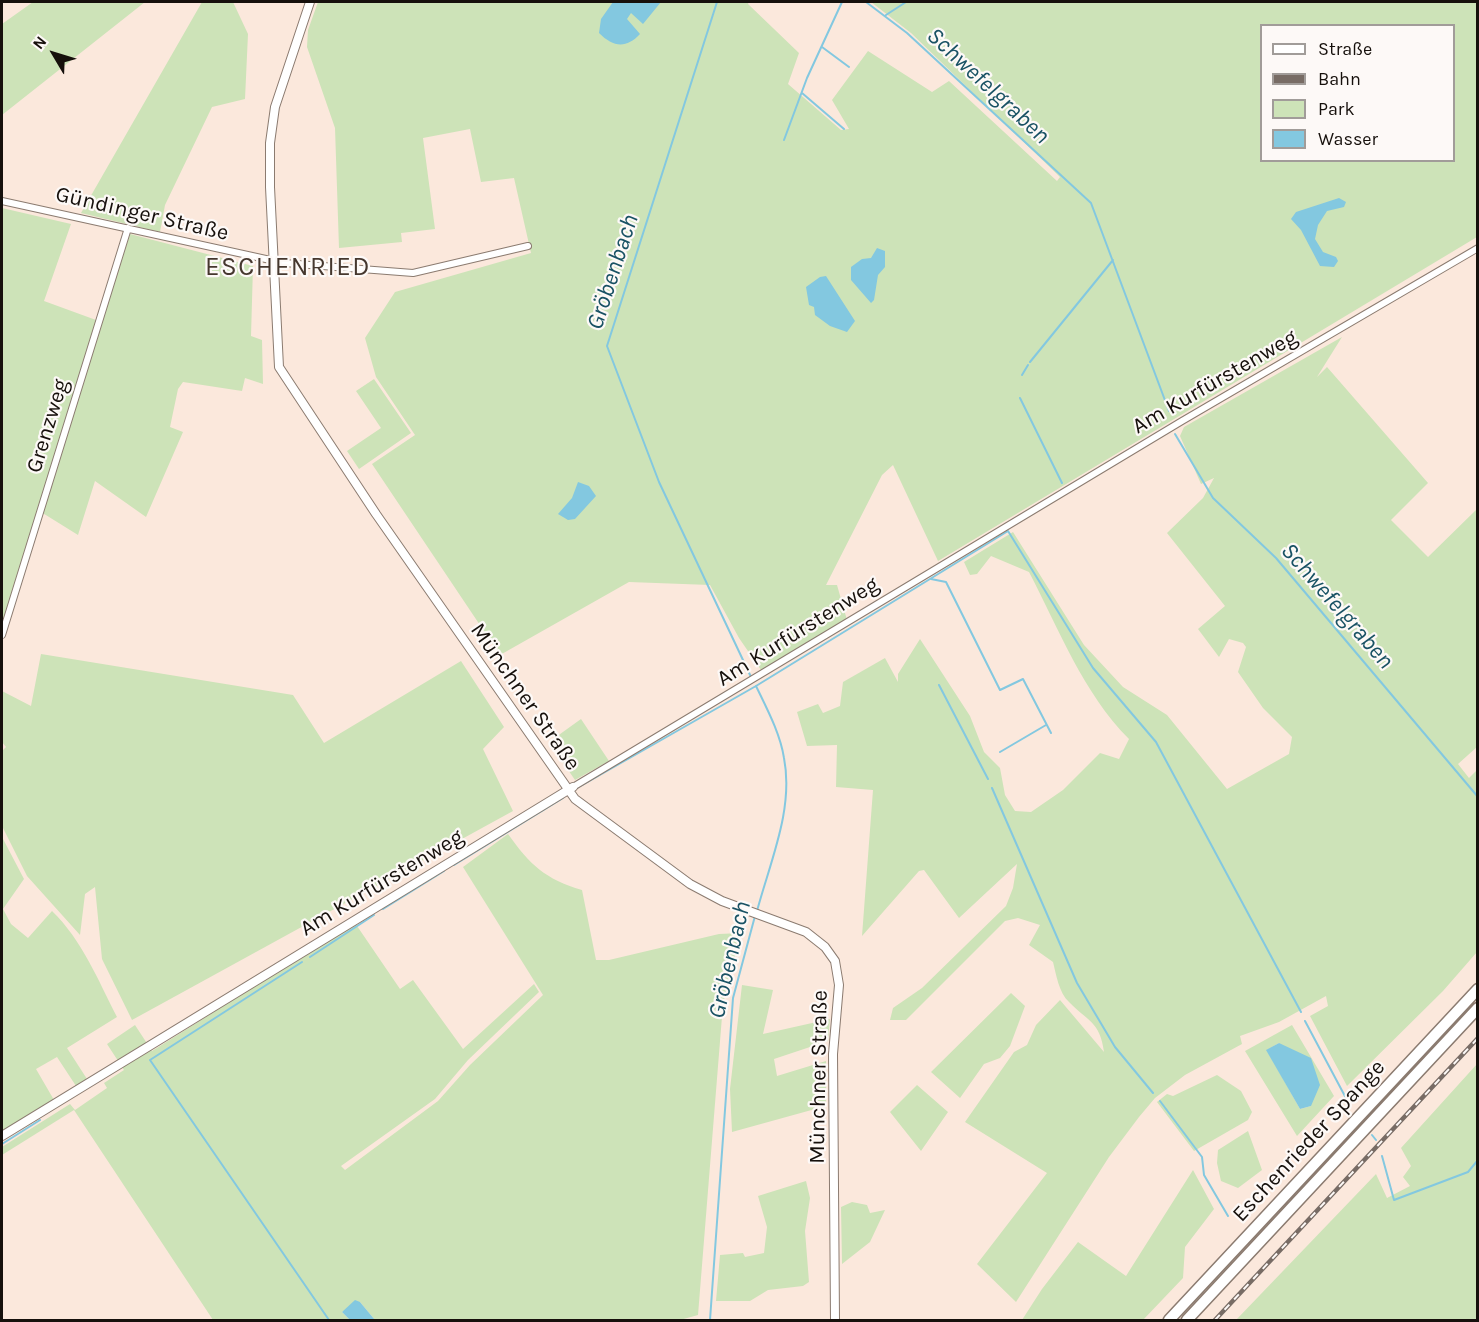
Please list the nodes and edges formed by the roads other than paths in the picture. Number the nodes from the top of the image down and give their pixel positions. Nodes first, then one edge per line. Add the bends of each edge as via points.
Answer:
1 (310, 2) edge
2 (2, 201) edge
3 (128, 228) junction
4 (528, 246) dead end
5 (1478, 248) edge
6 (275, 262) junction
7 (2, 635) edge
8 (570, 789) junction
9 (1478, 989) edge
10 (1478, 1008) edge
11 (2, 1136) edge
12 (835, 1320) edge
13 (1169, 1320) edge
14 (1187, 1320) edge

1 - 6 street, Münchner Straße via 272,121 270,187
2 - 3 street, Gündinger Straße
3 - 6 street, Gündinger Straße
3 - 7 street, Grenzweg
4 - 6 street, Gündinger Straße via 413,273
5 - 8 street, Am Kurfürstenweg
6 - 8 street, Münchner Straße via 276,340 284,377
8 - 11 street, Am Kurfürstenweg
8 - 12 street, Münchner Straße via 587,810 690,884 752,914 806,932 817,939 834,961 838,973 833,1062
9 - 13 highway, Eschenrieder Spange
10 - 14 highway, Eschenrieder Spange

